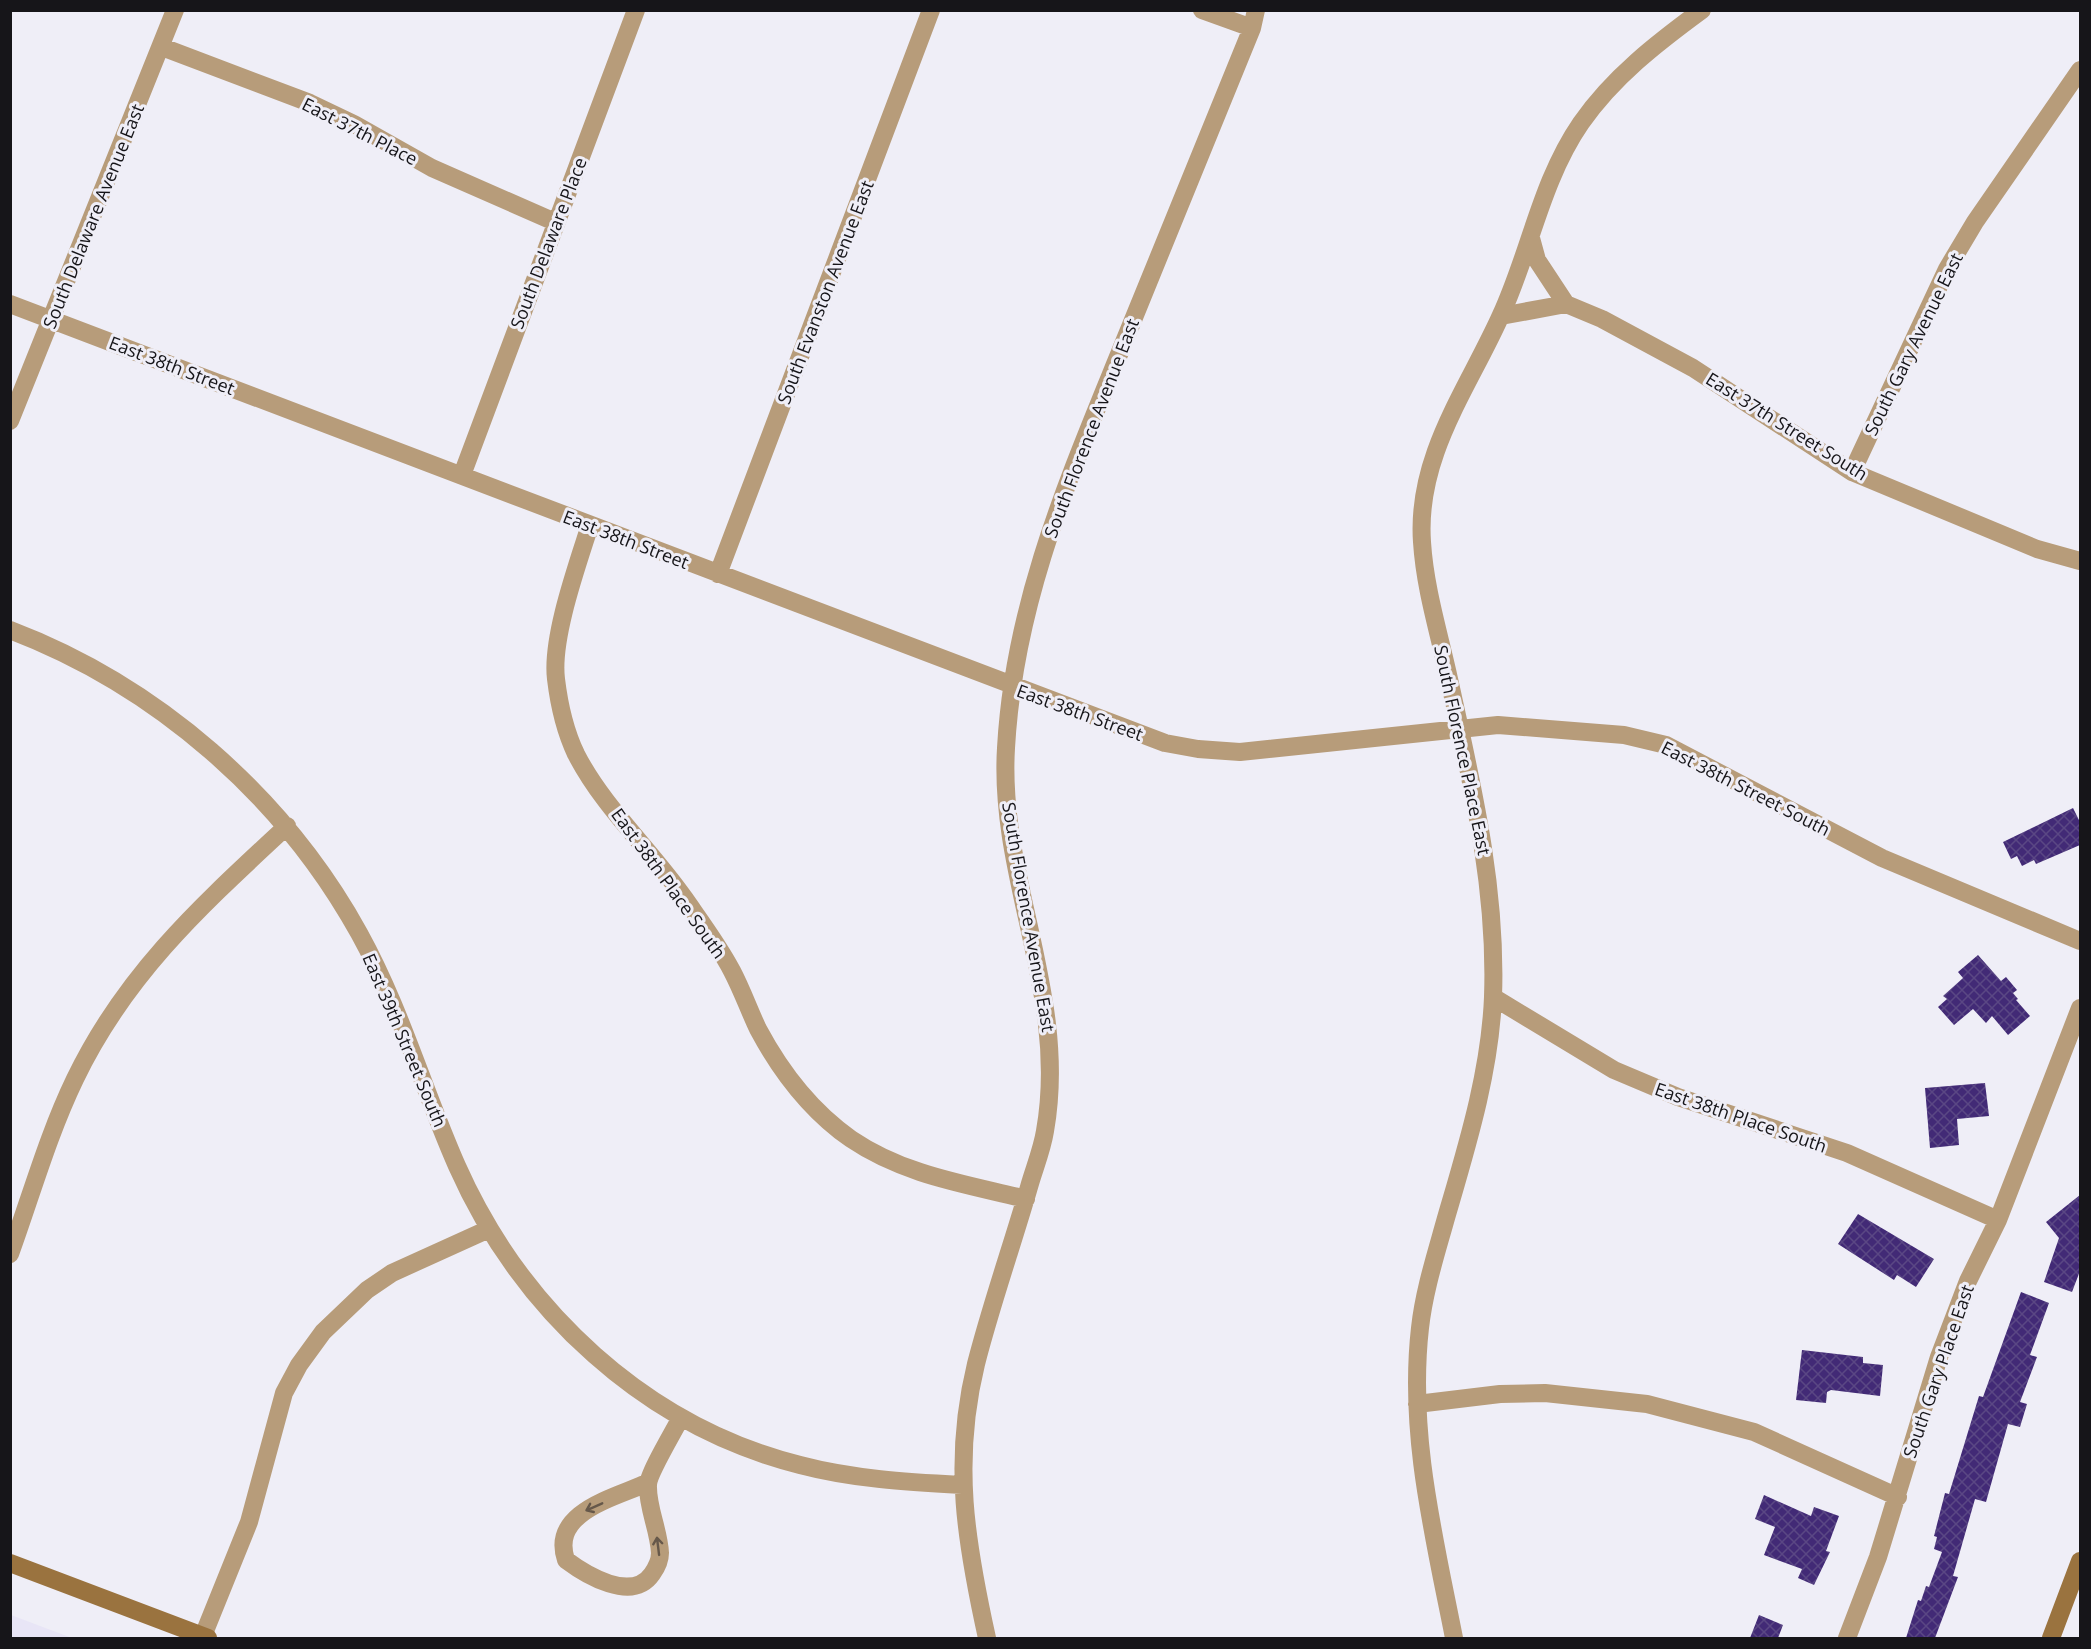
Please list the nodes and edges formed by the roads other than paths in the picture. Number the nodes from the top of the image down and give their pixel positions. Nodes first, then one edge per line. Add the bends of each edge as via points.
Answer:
1 (175, 10) edge
2 (636, 10) edge
3 (932, 10) edge
4 (1202, 10) edge
5 (1702, 10) edge
6 (1254, 19) edge
7 (162, 46) junction
8 (2080, 70) edge
9 (555, 222) junction
10 (1531, 238) junction
11 (10, 304) edge
12 (1566, 304) junction
13 (1501, 316) junction
14 (51, 319) junction
15 (10, 421) edge
16 (1852, 472) junction
17 (462, 475) junction
18 (590, 525) junction
19 (2080, 561) edge
20 (718, 574) junction
21 (10, 630) edge
22 (1010, 686) junction
23 (1460, 730) junction
24 (1248, 752) joint
25 (287, 826) junction
26 (2080, 941) edge
27 (1493, 997) junction
28 (2080, 1008) edge
29 (1026, 1199) junction
30 (1998, 1220) junction
31 (489, 1229) junction
32 (10, 1254) edge
33 (1417, 1404) junction
34 (680, 1419) junction
35 (647, 1483) junction
36 (962, 1485) junction
37 (1898, 1497) junction
38 (2080, 1561) edge
39 (10, 1563) edge
40 (2077, 1581) edge
41 (206, 1637) edge
42 (987, 1638) edge
43 (1454, 1638) edge
44 (1847, 1638) edge
45 (2051, 1638) edge

1 - 7 street, South Delaware Avenue East
2 - 9 street, South Delaware Place
3 - 20 street, South Evanston Avenue East
4 - 6 street
5 - 10 street, South Florence Place East via 1611,85 1584,118 1550,179
6 - 22 street, South Florence Avenue East via 1055,512 1022,627
7 - 9 street, East 37th Place via 310,103 432,168
7 - 14 street, South Delaware Avenue East
8 - 16 street, South Gary Avenue East via 1947,269
9 - 17 street, South Delaware Place
10 - 12 street via 1537,260
10 - 13 street, South Florence Place East
11 - 14 street, East 38th Street
12 - 13 street
12 - 16 street, East 37th Street South via 1693,368
13 - 23 street, South Florence Place East via 1446,422 1427,478 1422,507 1421,536 1429,594
14 - 15 street, South Delaware Avenue East
14 - 17 street, East 38th Street
16 - 19 street, East 37th Street South via 2037,549
17 - 18 street, East 38th Street
18 - 20 street, East 38th Street
18 - 29 street, East 38th Place South via 570,588 556,676 561,711 576,754 602,794 684,898 731,969 758,1029 785,1074 813,1107 850,1138 888,1161 925,1176
20 - 22 street, East 38th Street
21 - 25 street, East 39th Street South via 64,653 161,712 212,751
22 - 24 street, East 38th Street via 1165,743
22 - 29 street, South Florence Avenue East via 1005,754 1008,815 1050,1040 1045,1132
23 - 24 street, East 38th Street South
23 - 26 street, East 38th Street South via 1498,725 1624,735 1666,745 1882,858
23 - 27 street, South Florence Place East via 1486,861
25 - 31 street, East 39th Street South via 330,884 360,934 385,984 458,1168
25 - 32 street via 206,900 121,1000 95,1041 62,1108
27 - 30 street, East 38th Place South via 1614,1070 1678,1098 1847,1153
27 - 33 street, South Florence Place East via 1475,1113 1433,1262 1420,1325
28 - 30 street, South Gary Place East
29 - 36 street, South Florence Avenue East via 976,1366 966,1419
30 - 37 street, South Gary Place East via 1968,1281 1939,1357
31 - 34 street, East 39th Street South via 539,1299 577,1339 617,1376
31 - 41 street via 392,1273 366,1290 323,1332 298,1365 278,1414 249,1522
33 - 37 street via 1545,1393 1647,1404 1754,1432
33 - 43 street, South Florence Place East via 1426,1491
34 - 35 street
34 - 36 street, East 39th Street South via 745,1448 798,1465 891,1481
35 -> 35 street via 584,1511 572,1521 564,1531 562,1547 566,1560 601,1581 620,1585 648,1579 660,1554
36 - 42 street, South Florence Avenue East via 966,1531
37 - 44 street, South Gary Place East
38 - 40 main road
39 - 41 main road
40 - 45 main road

